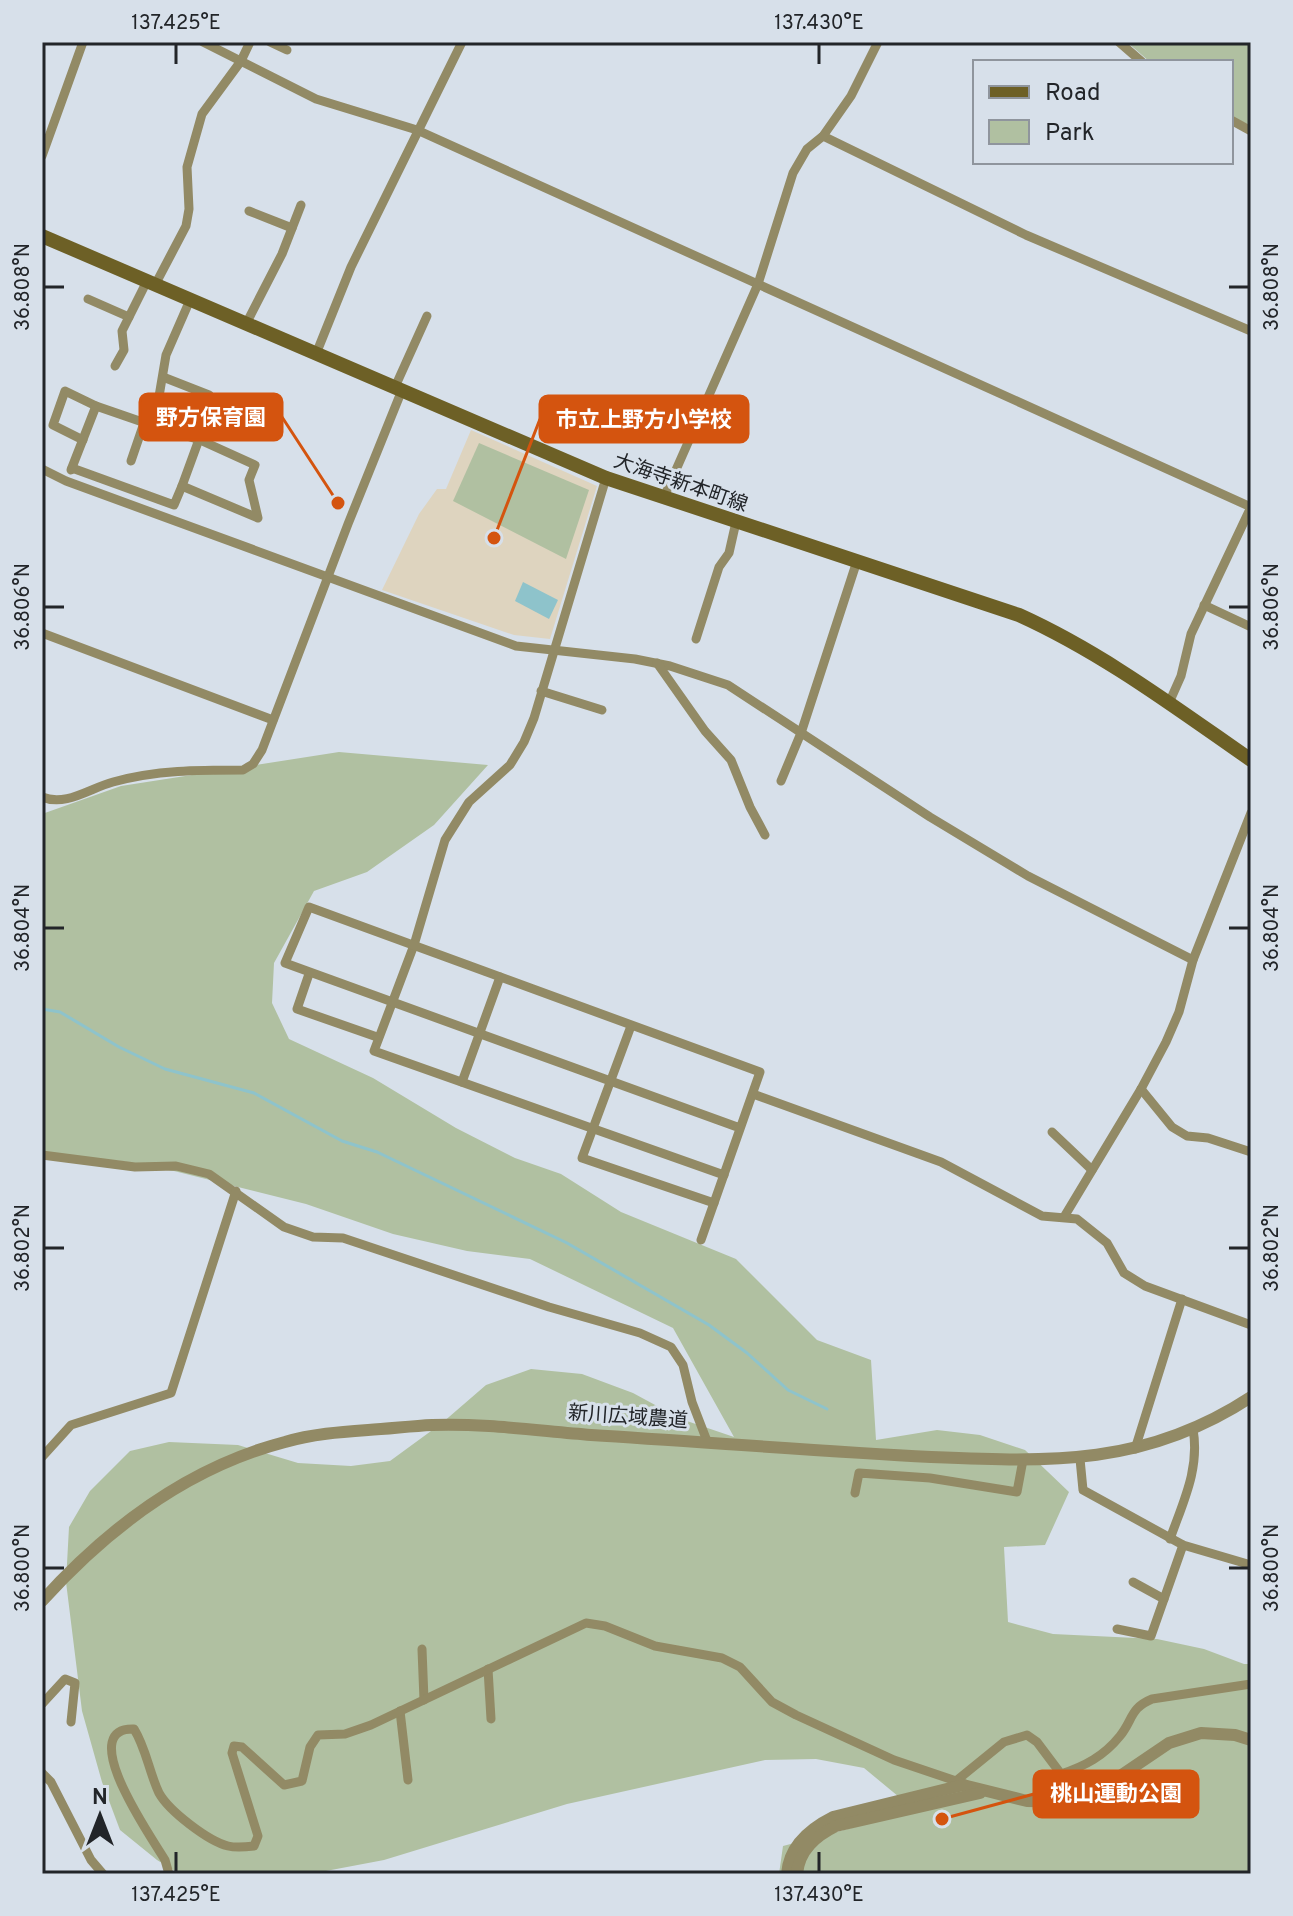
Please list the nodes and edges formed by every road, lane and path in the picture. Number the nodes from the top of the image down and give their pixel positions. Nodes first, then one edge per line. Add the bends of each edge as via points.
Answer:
1 (83, 42) edge
2 (203, 42) edge
3 (250, 42) edge
4 (270, 42) edge
5 (462, 42) edge
6 (878, 42) edge
7 (1119, 42) edge
8 (287, 50) dead end
9 (1140, 60) edge
10 (241, 61) junction
11 (1233, 121) edge
12 (417, 130) junction
13 (1251, 131) edge
14 (823, 136) junction
15 (42, 156) edge
16 (301, 205) dead end
17 (249, 211) dead end
18 (292, 228) junction
19 (42, 236) edge
20 (151, 283) junction
21 (758, 284) junction
22 (88, 299) dead end
23 (190, 300) junction
24 (427, 316) dead end
25 (129, 317) junction
26 (246, 324) junction
27 (1251, 331) edge
28 (316, 354) junction
29 (115, 366) dead end
30 (163, 377) junction
31 (399, 389) junction
32 (96, 406) junction
33 (149, 424) junction
34 (83, 440) junction
35 (200, 440) junction
36 (131, 461) dead end
37 (72, 468) junction
38 (42, 469) edge
39 (606, 478) junction
40 (66, 481) junction
41 (182, 486) junction
42 (664, 497) junction
43 (1251, 507) edge
44 (736, 522) junction
45 (857, 561) junction
46 (327, 578) junction
47 (1204, 605) junction
48 (1251, 627) edge
49 (42, 633) edge
50 (696, 639) dead end
51 (553, 649) junction
52 (657, 663) junction
53 (541, 691) junction
54 (1169, 703) junction
55 (602, 710) dead end
56 (273, 720) junction
57 (801, 733) junction
58 (1251, 760) edge
59 (781, 781) dead end
60 (42, 797) edge
61 (1251, 813) edge
62 (765, 835) dead end
63 (414, 945) junction
64 (1193, 960) junction
65 (309, 974) junction
66 (500, 977) junction
67 (393, 1002) junction
68 (631, 1026) junction
69 (479, 1034) junction
70 (377, 1037) junction
71 (462, 1082) junction
72 (612, 1082) junction
73 (1141, 1089) junction
74 (753, 1094) junction
75 (740, 1128) junction
76 (593, 1129) junction
77 (1052, 1132) dead end
78 (1251, 1152) edge
79 (42, 1155) edge
80 (1092, 1170) junction
81 (724, 1175) junction
82 (236, 1191) junction
83 (714, 1203) junction
84 (1064, 1217) junction
85 (701, 1240) dead end
86 (1182, 1299) junction
87 (1251, 1325) edge
88 (1251, 1397) edge
89 (1193, 1429) junction
90 (707, 1441) junction
91 (1135, 1450) junction
92 (42, 1457) edge
93 (1080, 1459) junction
94 (1023, 1460) junction
95 (855, 1493) dead end
96 (1170, 1539) junction
97 (1183, 1545) junction
98 (1251, 1565) edge
99 (1133, 1582) dead end
100 (1164, 1599) junction
101 (42, 1601) edge
102 (1117, 1629) dead end
103 (422, 1649) dead end
104 (488, 1669) junction
105 (1251, 1684) edge
106 (424, 1700) junction
107 (42, 1704) edge
108 (400, 1711) junction
109 (491, 1719) dead end
110 (71, 1722) dead end
111 (1251, 1740) edge
112 (42, 1773) edge
113 (408, 1780) dead end
114 (956, 1781) junction
115 (987, 1792) junction
116 (103, 1874) edge
117 (169, 1874) edge
118 (787, 1874) edge
119 (797, 1874) edge

1 - 15 street
2 - 10 street
3 - 10 street
4 - 8 street
5 - 12 street
6 - 14 street
7 - 9 street
10 - 12 street via 316,99
10 - 20 street via 202,114 187,167 186,226
11 - 13 street
12 - 21 street
12 - 28 street
14 - 21 street via 807,149 793,173
14 - 27 street via 1026,235
16 - 18 street
17 - 18 street
18 - 26 street
19 - 20 main road, 大海寺新本町線
20 - 23 main road, 大海寺新本町線
20 - 25 street
21 - 42 street
21 - 43 street
22 - 25 street
23 - 26 main road, 大海寺新本町線
23 - 30 street via 166,355
24 - 31 street
25 - 29 street via 122,331 124,350
26 - 28 main road, 大海寺新本町線
28 - 31 main road, 大海寺新本町線
30 - 33 street
30 - 35 street via 209,395
31 - 39 main road, 大海寺新本町線
31 - 46 street
32 - 33 street
32 - 34 street
32 - 34 street via 65,391 53,425
33 - 35 street
33 - 36 street
34 - 37 street
35 - 41 street
35 - 41 street via 255,465 249,480 258,518
37 - 40 street
37 - 41 street via 174,505
38 - 40 street
39 - 42 main road, 大海寺新本町線
39 - 51 street
40 - 46 street
42 - 44 main road, 大海寺新本町線
43 - 47 street
44 - 45 main road, 大海寺新本町線
44 - 50 street
45 - 54 main road, 大海寺新本町線 via 1047,627
45 - 57 street
46 - 51 street via 505,643
46 - 56 street
47 - 48 street
47 - 54 street
49 - 56 street
51 - 52 street
51 - 53 street
52 - 57 street via 728,685
52 - 62 street via 731,760
53 - 55 street
53 - 63 street via 524,742 510,765 469,802 445,840
54 - 58 main road, 大海寺新本町線
56 - 60 street via 262,750 243,770 147,773 65,800
57 - 59 street
57 - 64 street via 1028,876
61 - 64 street
63 - 65 street via 309,907 285,963
63 - 66 street
63 - 67 street
64 - 73 street via 1179,1012
65 - 67 street
65 - 70 street via 297,1009
66 - 68 street
66 - 69 street
67 - 69 street
67 - 70 street
68 - 72 street
68 - 74 street via 760,1072
69 - 71 street
69 - 72 street
70 - 71 street via 374,1051
71 - 76 street
72 - 75 street
72 - 76 street
73 - 78 street via 1172,1127 1187,1136
73 - 80 street
74 - 75 street
74 - 84 street via 941,1162 1042,1216
75 - 81 street
76 - 81 street
76 - 83 street via 582,1158
77 - 80 street
79 - 82 street via 135,1167 176,1166 209,1174
80 - 84 street
81 - 83 street
82 - 90 street via 284,1227 313,1237 343,1238 671,1347 683,1365
82 - 92 street via 171,1393 71,1425
83 - 85 street
84 - 86 street via 1077,1219 1107,1243 1124,1273
86 - 87 street
86 - 91 street
88 - 89 street, 新川広域農道
89 - 91 street, 新川広域農道
89 - 96 street via 1194,1472
90 - 94 street, 新川広域農道
90 - 101 street, 新川広域農道 via 434,1425 286,1441 187,1482 117,1528
91 - 93 street, 新川広域農道
93 - 94 street, 新川広域農道
93 - 96 street via 1083,1490
94 - 95 street via 1017,1492 859,1473
96 - 97 street
97 - 98 street
97 - 100 street
99 - 100 street
100 - 102 street via 1151,1636
103 - 106 street
104 - 106 street
104 - 109 street
104 - 114 street via 586,1623 605,1626 655,1646 722,1658 740,1667 772,1702 796,1715 894,1760
105 - 114 street via 1137,1705 1104,1754 1083,1767 1061,1774 1027,1735 1004,1742
106 - 108 street
107 - 110 street via 65,1679 75,1683
108 - 113 street
108 - 117 street via 345,1734 318,1735 302,1781 290,1785 234,1746 258,1836 254,1846 228,1846 172,1810 158,1790 134,1729 116,1733 112,1754 120,1785
111 - 115 street via 1201,1733 1169,1743 1104,1787 1067,1802
112 - 116 street
114 - 115 street
115 - 118 street via 963,1785 833,1817 799,1841
115 - 119 street via 836,1826 807,1847

